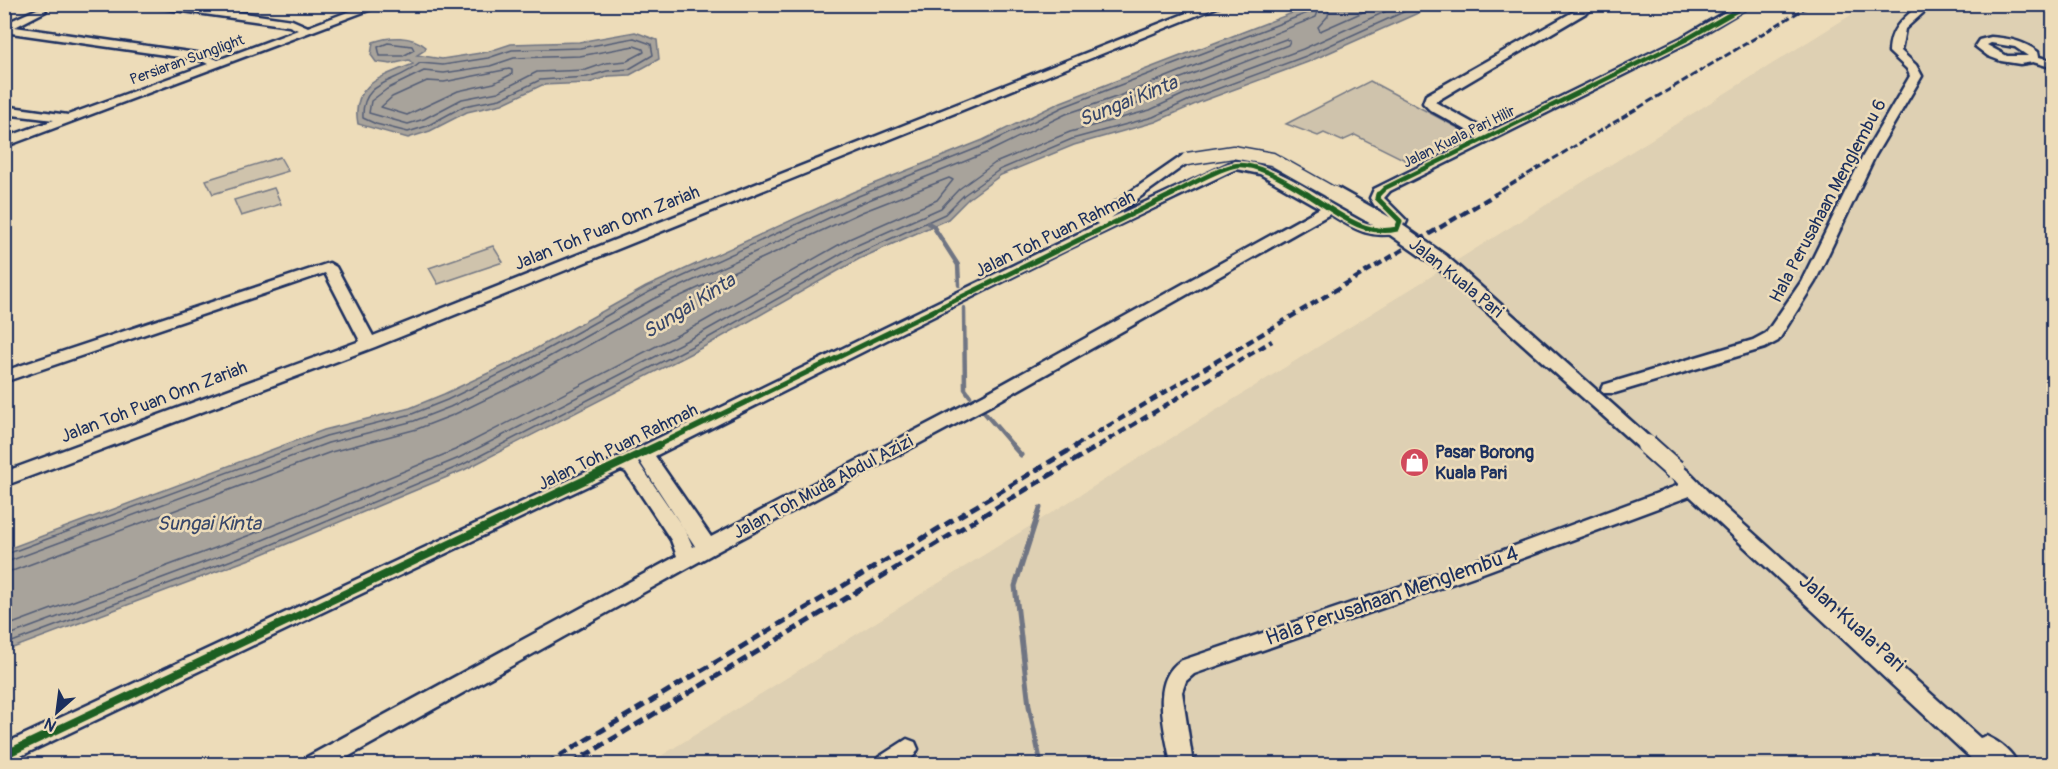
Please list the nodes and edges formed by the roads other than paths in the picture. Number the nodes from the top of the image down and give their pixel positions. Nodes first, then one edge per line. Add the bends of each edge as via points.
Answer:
1 (154, 4) edge
2 (380, 4) edge
3 (1220, 4) edge
4 (1596, 4) edge
5 (1748, 4) edge
6 (1928, 4) edge
7 (41, 11) dead end
8 (4, 29) edge
9 (308, 30) junction
10 (2033, 59) dead end
11 (218, 64) junction
12 (2054, 65) edge
13 (4, 110) edge
14 (69, 119) junction
15 (4, 130) edge
16 (1487, 136) junction
17 (18, 138) junction
18 (4, 143) edge
19 (1182, 162) junction
20 (1243, 164) joint
21 (1197, 181) junction
22 (1330, 208) junction
23 (1060, 248) junction
24 (369, 343) junction
25 (5, 376) edge
26 (1610, 389) dead end
27 (648, 450) junction
28 (620, 464) junction
29 (4, 479) edge
30 (1694, 488) junction
31 (687, 534) junction
32 (711, 546) junction
33 (688, 559) junction
34 (907, 749) dead end
35 (4, 755) edge
36 (315, 765) edge
37 (886, 765) edge
38 (1182, 765) edge
39 (1992, 765) edge
40 (2006, 765) edge

1 - 9 street via 292,23
2 - 9 street, Persiaran Sunglight
3 - 24 street, Jalan Toh Puan Onn Zariah
4 - 16 street via 1430,98 1434,107
5 - 16 street, Jalan Kuala Pari Hilir via 1685,40
6 - 26 street, Hala Perusahaan Menglembu 6 via 1899,26 1895,42 1895,52 1916,76 1912,85 1881,135 1808,282 1780,328 1759,344
7 - 8 street
8 - 11 street via 203,57
9 - 11 street, Persiaran Sunglight
10 - 12 street
11 - 14 street, Persiaran Sunglight
13 - 14 street
14 - 17 street, Persiaran Sunglight
15 - 17 street
16 - 22 street, Jalan Kuala Pari Hilir via 1379,192 1380,203 1400,221 1397,230 1371,231
17 - 18 street, Persiaran Sunglight
19 - 21 street
19 - 23 street, Jalan Kuala Pari
19 - 30 street, Jalan Kuala Pari, bridge via 1233,152 1272,159 1392,227 1442,262
20 - 21 street, Jalan Toh Puan Rahmah
20 - 22 street, Jalan Kuala Pari Hilir via 1263,170
21 - 23 street, Jalan Toh Puan Rahmah
22 - 32 street, Jalan Toh Muda Abdul Azizi via 989,399
23 - 27 street, Jalan Toh Puan Rahmah
24 - 25 street via 329,267
24 - 29 street, Jalan Toh Puan Onn Zariah
27 - 28 street, Jalan Toh Puan Rahmah
27 - 31 street via 646,456
28 - 31 street via 632,467
28 - 35 street, Jalan Toh Puan Rahmah
30 - 38 street, Hala Perusahaan Menglembu 4 via 1187,667 1174,681 1171,692
30 - 39 street, Jalan Kuala Pari
30 - 40 street, Jalan Kuala Pari via 1711,496
31 - 32 street
31 - 33 street
32 - 33 street, Jalan Toh Muda Abdul Azizi
33 - 36 street, Jalan Toh Muda Abdul Azizi
34 - 37 street

